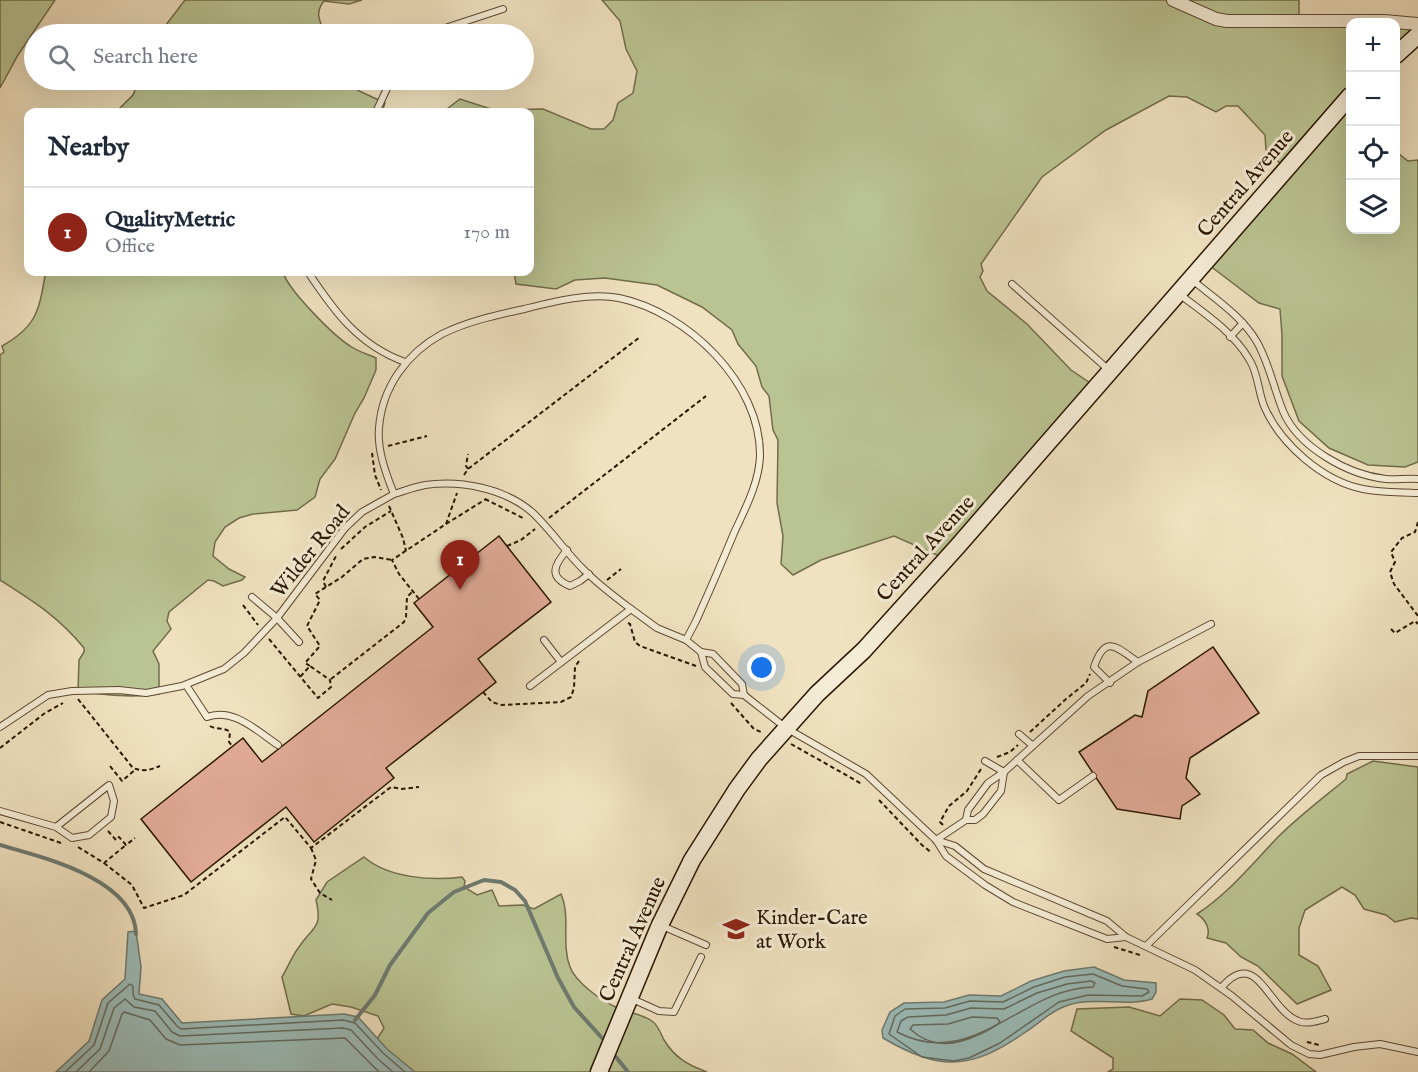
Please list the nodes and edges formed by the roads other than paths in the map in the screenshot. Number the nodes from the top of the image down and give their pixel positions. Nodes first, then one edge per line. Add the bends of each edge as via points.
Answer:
1 (1173, 0) edge
2 (503, 9) dead end
3 (457, 24) edge
4 (1418, 24) edge
5 (1418, 35) edge
6 (1400, 51) edge
7 (386, 90) edge
8 (1346, 101) edge
9 (378, 108) edge
10 (311, 276) edge
11 (1191, 279) junction
12 (1012, 284) dead end
13 (1178, 294) junction
14 (1243, 323) junction
15 (1230, 337) junction
16 (405, 362) junction
17 (1110, 372) junction
18 (1418, 479) edge
19 (1418, 493) edge
20 (394, 494) junction
21 (567, 550) junction
22 (588, 574) junction
23 (252, 597) dead end
24 (631, 609) junction
25 (277, 618) junction
26 (1211, 624) dead end
27 (544, 640) dead end
28 (686, 640) junction
29 (299, 642) dead end
30 (701, 652) junction
31 (561, 662) junction
32 (1138, 662) junction
33 (1110, 683) junction
34 (186, 685) junction
35 (530, 686) dead end
36 (744, 694) junction
37 (0, 727) edge
38 (786, 728) junction
39 (1022, 736) road end
40 (279, 745) dead end
41 (1032, 746) junction
42 (1418, 756) edge
43 (1017, 760) junction
44 (986, 761) road end
45 (1004, 772) junction
46 (1093, 776) dead end
47 (0, 811) edge
48 (966, 820) junction
49 (56, 828) junction
50 (936, 840) junction
51 (984, 869) junction
52 (976, 879) junction
53 (660, 925) junction
54 (1126, 937) junction
55 (706, 945) dead end
56 (1146, 946) junction
57 (701, 957) dead end
58 (1221, 988) junction
59 (630, 998) junction
60 (1325, 1019) dead end
61 (1418, 1052) edge
62 (599, 1072) edge

1 - 4 street via 1227,21
2 - 3 lane
5 - 6 main road
7 - 9 lane
8 - 11 main road, Central Avenue
10 - 16 lane via 333,310 351,327 372,345
11 - 13 main road, Central Avenue
11 - 14 lane
12 - 17 lane
13 - 15 lane
13 - 17 main road, Central Avenue
14 - 15 lane
14 - 18 lane via 1257,342 1291,426 1311,446 1335,464 1364,474
15 - 19 lane via 1251,362 1265,407 1278,429 1310,464 1360,489
16 - 20 lane via 387,397 379,428 386,473
16 - 28 lane via 441,334 480,319 559,301 600,297 640,303 666,314 708,347 748,403 759,439 760,458 754,488
17 - 38 main road, Central Avenue via 880,633
20 - 21 lane, Wilder Road via 424,485 460,485 497,493 531,511
20 - 25 lane, Wilder Road via 362,512 345,528
21 - 22 lane, Wilder Road
21 - 22 lane via 557,562 555,573 560,582 570,586
22 - 24 lane, Wilder Road
23 - 25 lane
24 - 28 lane, Wilder Road via 657,628
24 - 31 lane
25 - 29 lane
25 - 34 lane, Wilder Road via 224,669
26 - 32 lane
27 - 31 lane
28 - 30 lane
30 - 36 lane via 713,654 742,684
30 - 36 lane via 705,667 733,694
31 - 35 lane
32 - 33 lane
32 - 33 lane via 1116,646 1104,650 1094,667
33 - 41 lane via 1088,696
34 - 37 lane, Wilder Road via 146,693 119,690 48,695
34 - 40 lane via 207,717 218,713 237,718
36 - 38 lane
38 - 50 lane via 866,774
38 - 53 main road, Central Avenue via 736,789 703,841
39 - 41 lane
41 - 43 lane
42 - 56 lane via 1359,756 1321,775
43 - 45 lane
43 - 46 lane via 1059,800
44 - 45 lane
45 - 48 lane via 988,783 968,810
45 - 48 lane via 1001,791 990,806 975,820
47 - 49 lane
48 - 50 lane
49 - 49 lane via 72,838 89,836 111,817 114,801 110,785
50 - 51 lane via 955,846
50 - 52 lane via 946,856
51 - 52 lane
51 - 54 lane via 1107,921
52 - 54 lane via 1013,902 1107,939
53 - 55 lane
53 - 59 main road, Central Avenue
54 - 56 lane
56 - 58 lane via 1195,970
57 - 59 lane via 674,1012 659,1011
58 - 60 lane via 1229,978 1246,972 1293,1018 1307,1022
58 - 61 lane via 1291,1045 1309,1054 1380,1044
59 - 62 main road, Central Avenue

